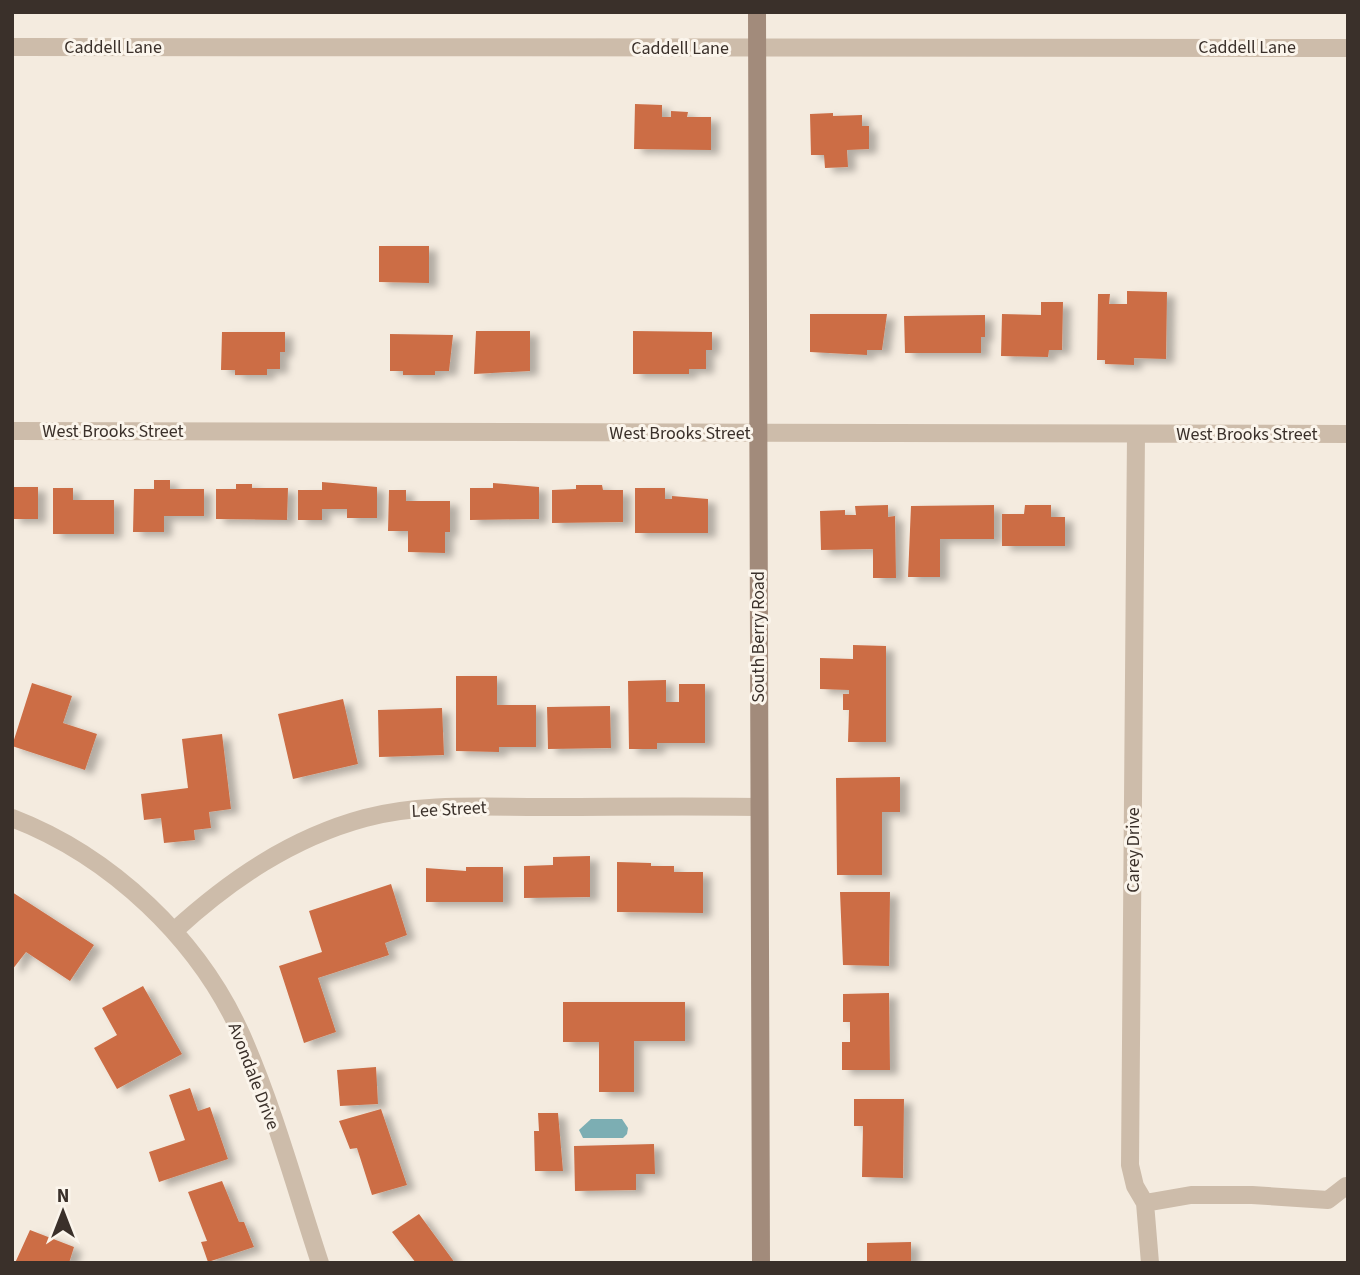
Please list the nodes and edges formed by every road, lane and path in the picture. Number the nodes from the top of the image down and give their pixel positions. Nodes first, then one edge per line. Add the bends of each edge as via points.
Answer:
1 (757, 12) edge
2 (12, 47) edge
3 (1348, 48) edge
4 (756, 49) junction
5 (12, 431) edge
6 (759, 433) junction
7 (1136, 433) junction
8 (1348, 434) edge
9 (758, 807) junction
10 (12, 818) edge
11 (174, 931) junction
12 (1346, 1186) dead end
13 (1145, 1203) junction
14 (320, 1263) edge
15 (761, 1263) edge
16 (1150, 1263) edge

1 - 4 street, South Berry Road
2 - 4 street, Caddell Lane
3 - 4 street, Caddell Lane
4 - 6 street, South Berry Road
5 - 6 street, West Brooks Street
6 - 7 street, West Brooks Street
6 - 9 street, South Berry Road
7 - 8 street, West Brooks Street
7 - 13 street, Carey Drive via 1130,1165
9 - 11 street, Lee Street via 441,807 366,818 271,857
9 - 15 street, South Berry Road
10 - 11 street, Avondale Drive via 97,864
11 - 14 street, Avondale Drive via 218,992 241,1034
12 - 13 street via 1328,1200 1191,1195
13 - 16 street, Carey Drive

